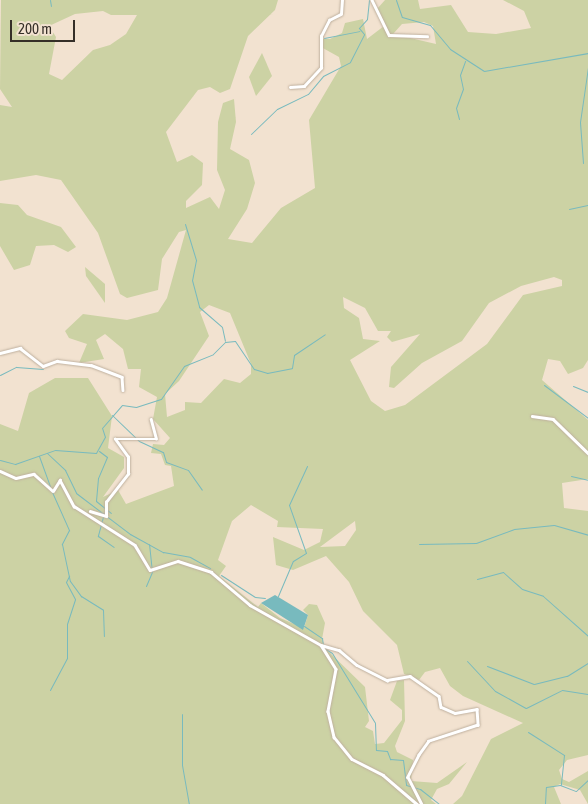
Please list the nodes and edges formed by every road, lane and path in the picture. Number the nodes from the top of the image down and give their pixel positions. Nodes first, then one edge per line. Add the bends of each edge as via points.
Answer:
1 (342, 0) edge
2 (372, 0) edge
3 (427, 36) dead end
4 (290, 87) dead end
5 (0, 352) edge
6 (123, 390) dead end
7 (532, 416) dead end
8 (151, 420) dead end
9 (588, 453) edge
10 (0, 471) edge
11 (88, 512) junction
12 (321, 645) junction
13 (417, 804) edge
14 (422, 804) edge

1 - 4 street via 341,14 328,22 321,36 321,68 304,86
2 - 3 street via 389,35
5 - 6 street via 20,348 43,366 57,361 91,365 122,377
7 - 9 street via 553,419
8 - 11 street via 156,439 115,439 128,458 128,474 106,502 106,516
10 - 11 street via 16,478 34,474 53,491 58,480 74,506
11 - 12 street via 137,548 150,570 178,561 211,572 246,602
12 - 13 street via 336,668 328,711 334,737 352,759 383,775
12 - 14 street via 338,650 387,680 412,677 439,696 441,707 453,713 478,711 478,725 428,742 420,754 408,777

